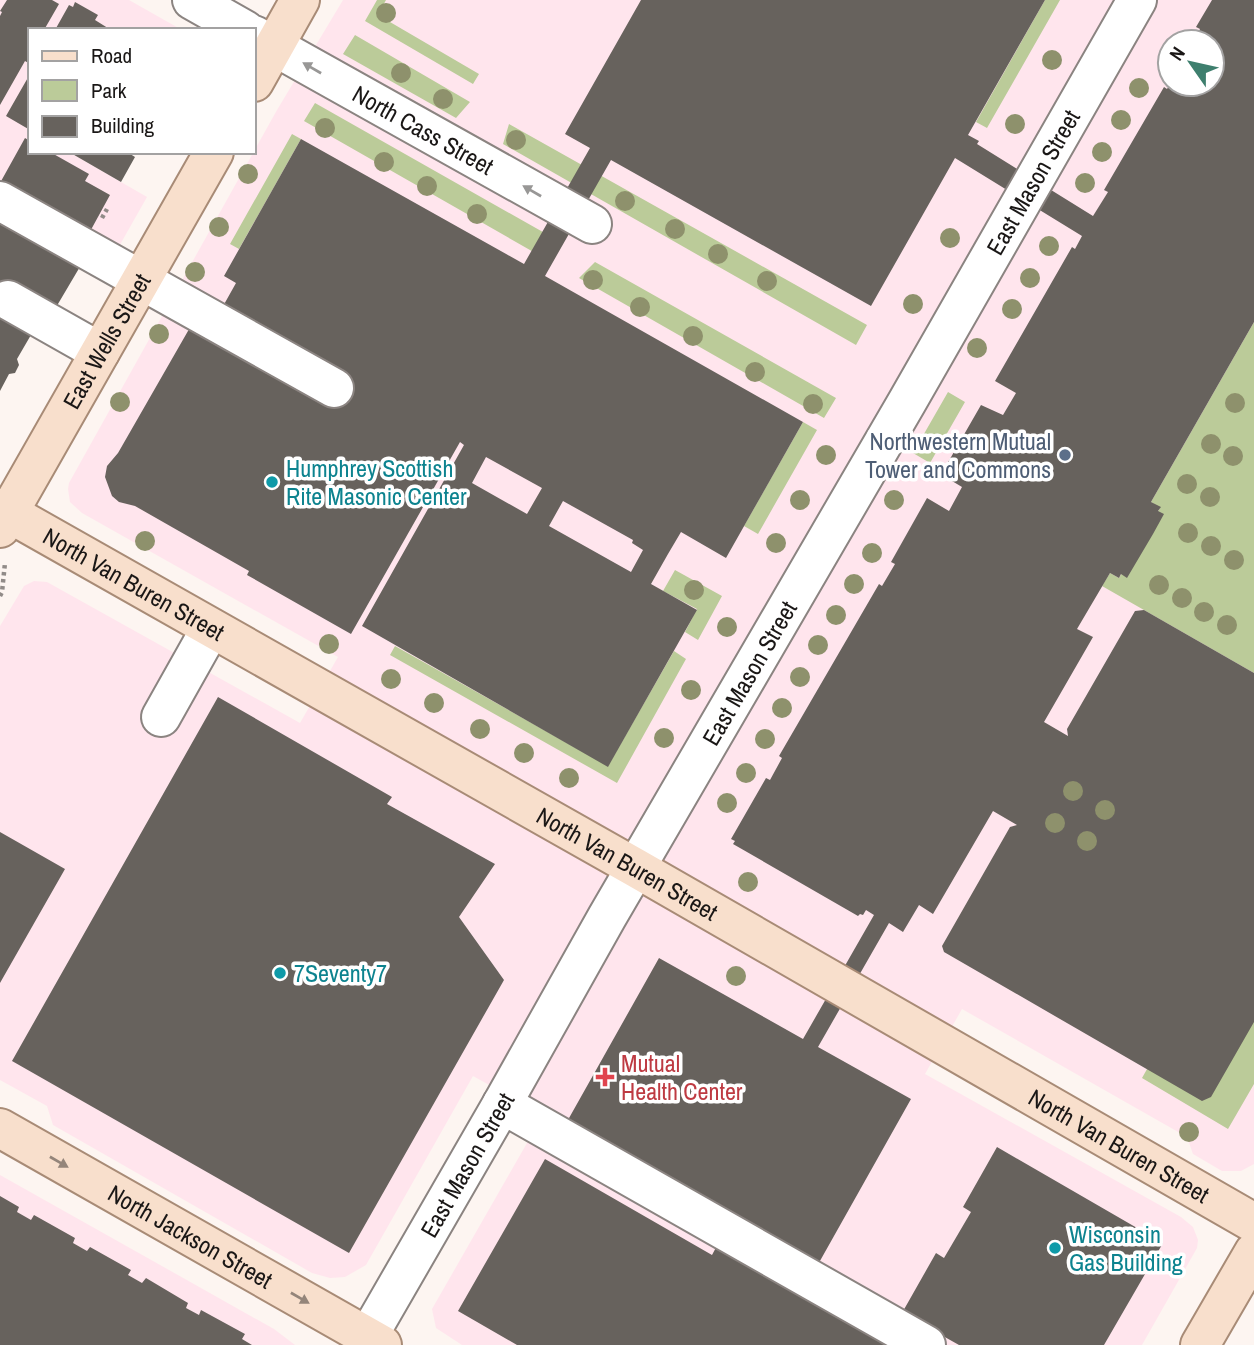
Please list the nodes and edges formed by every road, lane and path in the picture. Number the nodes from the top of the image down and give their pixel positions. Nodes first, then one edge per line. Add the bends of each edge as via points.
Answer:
1 (192, 0) edge
2 (300, 0) edge
3 (1137, 0) edge
4 (242, 28) edge
5 (258, 37) edge
6 (256, 60) edge
7 (213, 154) edge
8 (0, 201) edge
9 (592, 224) dead end
10 (141, 281) junction
11 (8, 300) dead end
12 (100, 352) junction
13 (334, 388) dead end
14 (3, 517) edge
15 (4, 567) dead end
16 (0, 596) edge
17 (211, 628) junction
18 (161, 717) dead end
19 (636, 868) junction
20 (502, 1104) junction
21 (0, 1128) edge
22 (1254, 1223) edge
23 (1254, 1252) edge
24 (371, 1342) edge
25 (926, 1345) edge
26 (1200, 1345) edge

1 - 4 street, North Cass Street
2 - 5 main road
3 - 19 street, East Mason Street
5 - 6 main road
9 -> 5 street, North Cass Street
7 - 10 main road, East Wells Street
8 - 10 street
10 - 12 main road, East Wells Street
10 - 13 street
11 - 12 street
12 - 14 main road, East Wells Street
14 - 17 main road, North Van Buren Street
15 - 16 path
17 - 18 street
17 - 19 main road, North Van Buren Street
19 - 20 street, East Mason Street
19 - 22 main road, North Van Buren Street
20 - 24 street, East Mason Street
20 - 25 street
21 -> 24 main road, North Jackson Street
23 - 26 main road

